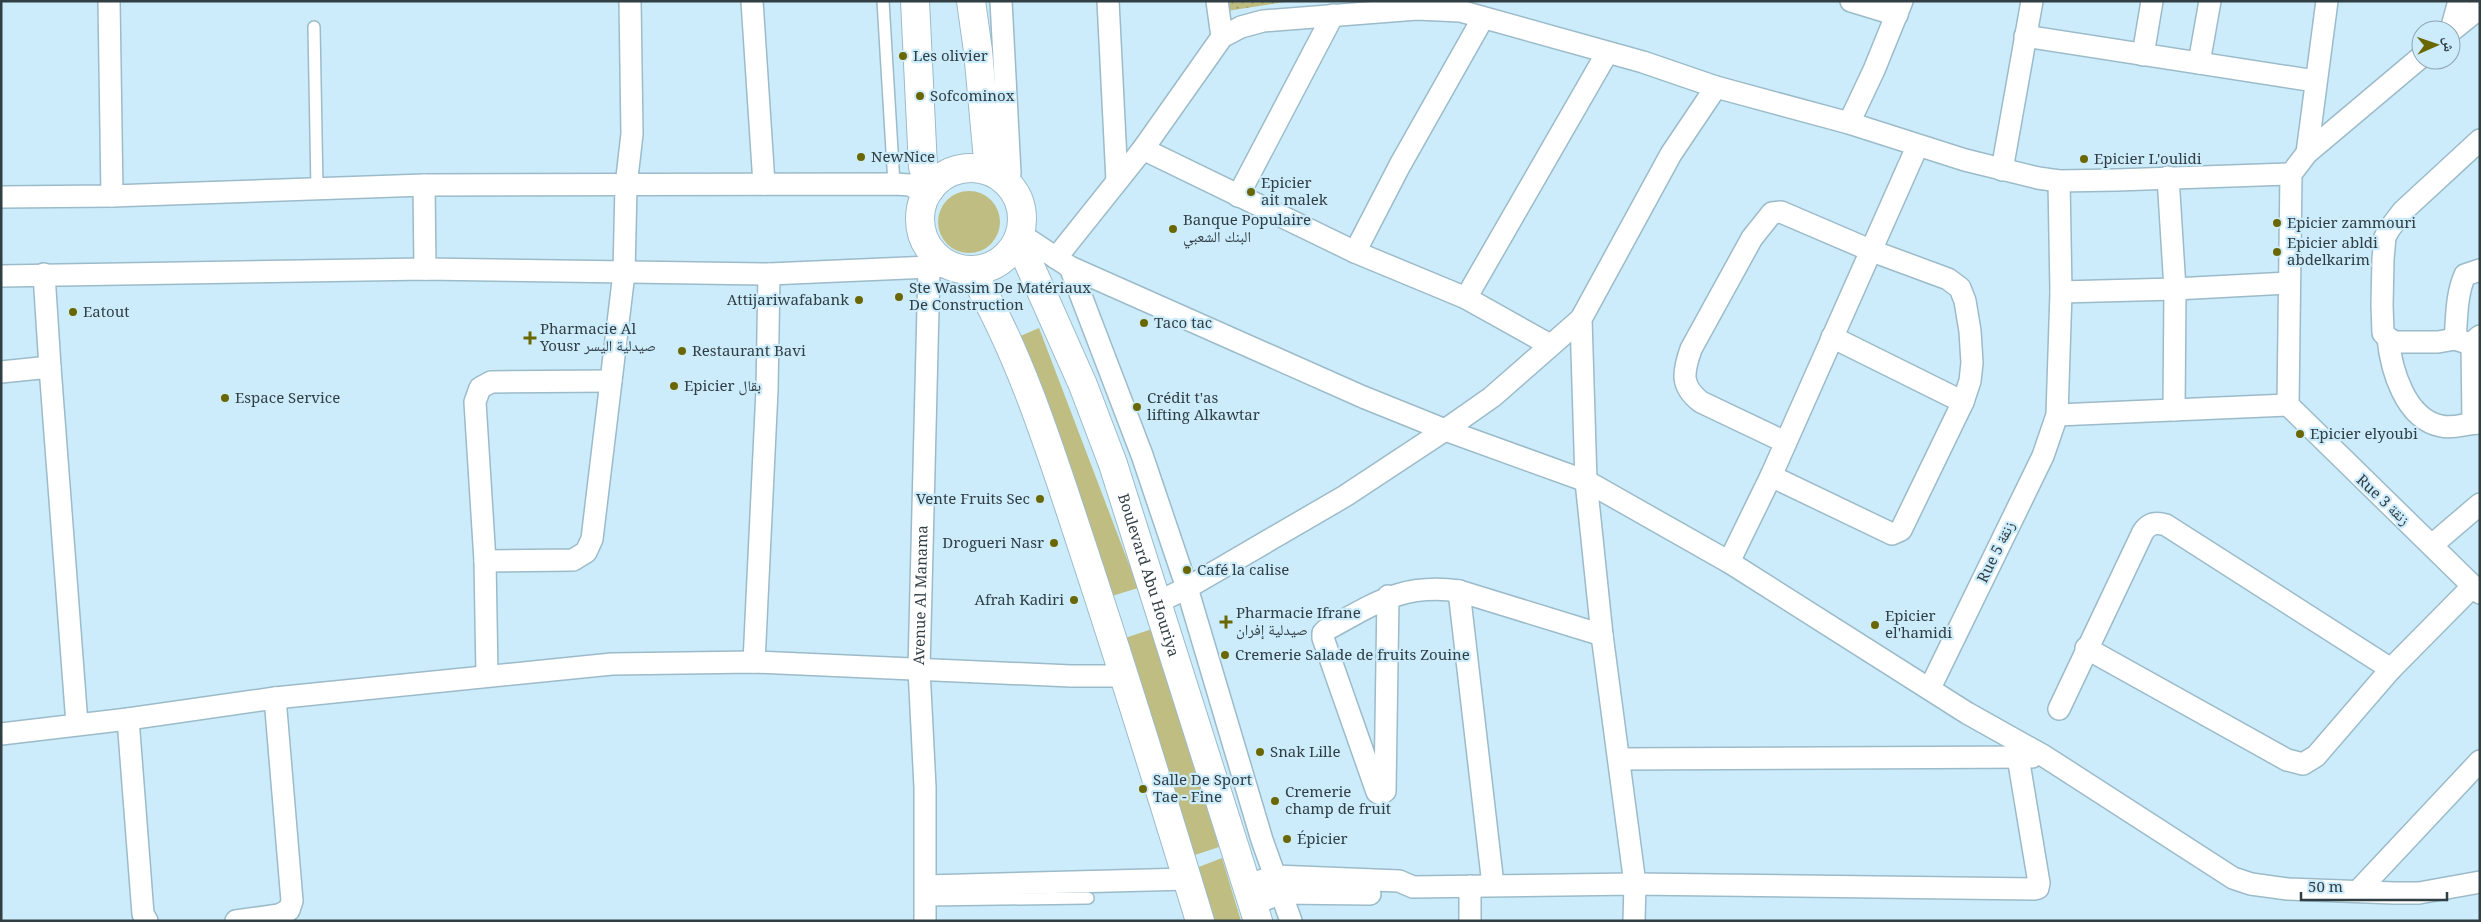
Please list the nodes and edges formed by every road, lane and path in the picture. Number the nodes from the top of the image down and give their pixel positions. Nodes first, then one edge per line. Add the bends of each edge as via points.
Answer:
1 (109, 1) edge
2 (630, 1) edge
3 (752, 1) edge
4 (883, 1) edge
5 (915, 1) edge
6 (971, 1) edge
7 (1002, 1) edge
8 (1108, 1) edge
9 (1217, 1) edge
10 (1850, 1) edge
11 (2032, 1) edge
12 (2152, 1) edge
13 (2210, 1) edge
14 (2327, 1) edge
15 (2459, 1) edge
16 (1416, 5) edge
17 (1900, 8) edge
18 (2480, 8) edge
19 (1333, 16) junction
20 (1483, 18) junction
21 (2454, 20) edge
22 (2461, 22) edge
23 (314, 27) dead end
24 (2025, 36) junction
25 (1222, 37) junction
26 (1607, 53) junction
27 (2143, 54) junction
28 (2199, 63) junction
29 (2411, 65) edge
30 (2315, 82) junction
31 (1716, 87) junction
32 (1849, 123) junction
33 (2478, 144) edge
34 (1918, 146) junction
35 (1143, 149) junction
36 (2307, 153) junction
37 (2002, 170) junction
38 (2291, 174) junction
39 (998, 177) junction
40 (2168, 177) junction
41 (2059, 181) junction
42 (1117, 182) junction
43 (764, 184) junction
44 (894, 184) junction
45 (424, 186) junction
46 (626, 186) junction
47 (316, 189) junction
48 (928, 192) junction
49 (112, 196) junction
50 (1238, 196) junction
51 (1, 197) edge
52 (1019, 236) junction
53 (1872, 251) junction
54 (1355, 252) junction
55 (1063, 263) junction
56 (951, 268) junction
57 (426, 269) junction
58 (2480, 270) edge
59 (624, 273) junction
60 (44, 274) junction
61 (769, 274) junction
62 (1, 276) edge
63 (2289, 283) junction
64 (2175, 289) junction
65 (2061, 292) junction
66 (1466, 298) junction
67 (1582, 319) junction
68 (1832, 337) junction
69 (2388, 338) junction
70 (2472, 341) edge
71 (1550, 345) junction
72 (50, 367) junction
73 (1, 372) edge
74 (611, 381) junction
75 (1963, 402) junction
76 (2288, 405) junction
77 (2174, 410) junction
78 (2057, 415) junction
79 (2476, 423) edge
80 (1445, 430) junction
81 (1785, 442) junction
82 (1771, 476) junction
83 (1586, 481) junction
84 (2480, 504) edge
85 (2432, 545) junction
86 (484, 561) junction
87 (1729, 562) junction
88 (1187, 588) junction
89 (2476, 590) edge
90 (1459, 591) junction
91 (1388, 596) junction
92 (1158, 602) junction
93 (1602, 635) junction
94 (2086, 648) junction
95 (754, 662) junction
96 (919, 669) junction
97 (2391, 669) junction
98 (487, 675) junction
99 (1123, 676) junction
100 (1930, 688) junction
101 (275, 698) junction
102 (2059, 708) dead end
103 (128, 719) junction
104 (77, 724) junction
105 (1, 734) edge
106 (2044, 756) junction
107 (2018, 757) junction
108 (1620, 759) junction
109 (2480, 760) edge
110 (1188, 879) junction
111 (2480, 882) edge
112 (1279, 884) junction
113 (1634, 884) junction
114 (1494, 885) junction
115 (1470, 886) junction
116 (2359, 890) junction
117 (1088, 898) dead end
118 (926, 902) edge
119 (1252, 904) edge
120 (147, 921) edge
121 (236, 921) edge
122 (1200, 921) edge
123 (1291, 921) edge
124 (1470, 921) edge
125 (1634, 921) edge

1 - 49 street
2 - 46 street via 633,125
3 - 43 street
4 - 44 lane
5 - 48 main road
6 - 39 main road
7 - 39 street via 1010,173
8 - 42 street
9 - 25 street
10 - 17 street
11 - 24 street
12 - 27 street
13 - 28 street
14 - 30 street
15 - 21 street
16 - 19 street
16 - 20 street
17 - 32 street
18 - 22 street
19 - 25 street via 1263,22 1241,27
19 - 50 street
20 - 26 street
20 - 54 street
23 - 47 lane
24 - 27 street
24 - 37 street
25 - 35 street
26 - 31 street
26 - 66 street
27 - 28 street
28 - 30 street
29 - 36 street
30 - 36 street
31 - 32 street
31 - 67 street via 1671,154
32 - 34 street
33 - 69 street via 2396,219 2385,237 2382,324
34 - 37 street
34 - 53 street
35 - 42 street
35 - 50 street
36 - 38 street
37 - 41 street
38 - 40 street
38 - 63 street
39 - 48 main road via 971,168 953,171 938,180
39 - 52 main road via 1018,199 1021,210
40 - 41 street
40 - 64 street
41 - 65 street, Rue 5 زنقة
42 - 55 street
43 - 44 street
43 - 46 street
44 - 48 street
45 - 46 street
45 - 47 street
45 - 57 street
46 - 59 street
47 - 49 street
48 - 56 main road via 920,218 924,236 937,256
49 - 51 street
50 - 54 street
52 - 55 street
52 - 56 main road via 1012,250 988,267
52 - 92 main road, Boulevard Abu Houriya via 1083,385 1113,464
53 - 68 street
53 - 75 street via 1948,279 1960,288 1970,331 1972,363
53 - 81 street via 1781,212 1772,213 1752,238 1691,349 1685,366 1690,394
54 - 66 street
55 - 80 street via 1362,397
55 - 88 street via 1142,455
56 - 61 street
56 - 96 street, Avenue Al Manama
56 - 99 main road via 1004,333 1048,444
57 - 59 street
57 - 60 street
58 - 70 street via 2465,275 2457,307
59 - 61 street
59 - 74 street
60 - 62 street
60 - 72 street
61 - 95 street via 764,470
63 - 64 street
63 - 76 street
64 - 65 street
64 - 77 street
65 - 78 street, Rue 5 زنقة
66 - 71 street
67 - 71 street
67 - 83 street
68 - 75 street
68 - 81 street
69 - 70 street via 2403,342
69 - 79 street via 2400,384 2414,410 2433,424 2442,426 2453,428
70 - 79 street
71 - 80 street via 1492,397
72 - 73 street
72 - 104 street
74 - 86 street via 592,539 586,552 573,560
74 - 86 street via 491,382 480,388 475,402
75 - 82 street via 1897,533 1892,534
76 - 77 street
76 - 85 street, Rue 3 زنقة
77 - 78 street
78 - 100 street, Rue 5 زنقة via 2042,456
80 - 83 street
80 - 88 street via 1345,496
81 - 82 street
82 - 87 street
83 - 87 street
83 - 93 street
84 - 85 street
85 - 89 street, Rue 3 زنقة
86 - 98 street
87 - 100 street
88 - 92 street
88 - 112 street via 1262,840
89 - 97 street
90 - 91 street via 1435,588
90 - 93 street
90 - 114 street
91 - 91 street via 1385,791 1381,794 1377,792 1323,633
92 - 119 main road, Boulevard Abu Houriya
93 - 108 street
94 - 97 street via 2287,760 2303,764 2316,756
94 - 97 street via 2143,532 2159,523 2166,524
94 - 102 street
95 - 96 street
95 - 98 street via 612,664
96 - 99 street
96 - 118 street, Avenue Al Manama
98 - 101 street
99 - 110 main road
100 - 106 street via 1967,713
101 - 103 street
101 - 121 street via 292,901 289,910 279,915
103 - 104 street
103 - 120 street via 143,914
104 - 105 street
106 - 107 street
106 - 116 street via 2233,878 2270,887
107 - 108 street
107 - 113 street via 2038,888
108 - 113 street
109 - 116 street
110 - 118 street
110 - 122 main road
111 - 116 street via 2419,893
112 - 115 street via 1397,895 1413,887
112 - 119 street
112 - 123 street
113 - 114 street
113 - 125 street
114 - 115 street
115 - 124 street
117 - 118 lane

